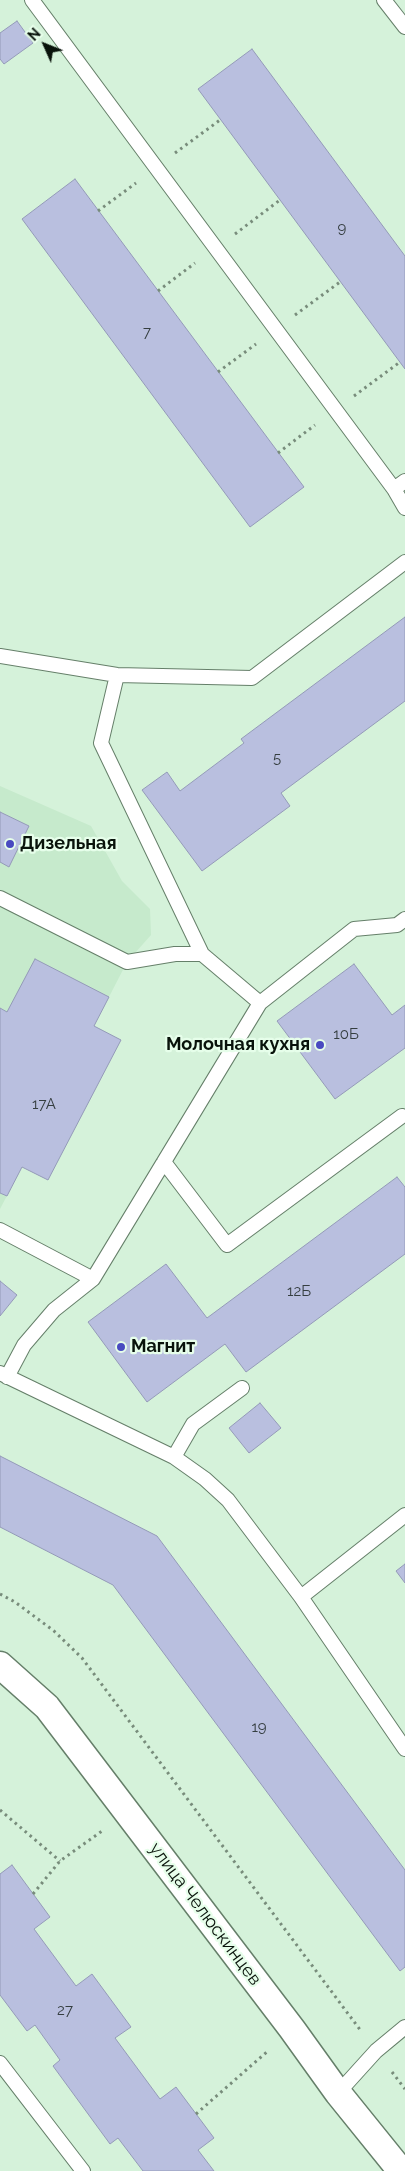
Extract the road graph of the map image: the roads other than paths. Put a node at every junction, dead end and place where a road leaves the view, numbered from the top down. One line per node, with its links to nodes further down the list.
1 (32, 0): 4 (lane)
2 (384, 0): 3 (lane)
3 (405, 27)
4 (400, 485): 5 (lane)
5 (405, 508)
6 (405, 562): 8 (lane)
7 (0, 656): 8 (lane)
8 (117, 676): 11 (lane)
9 (0, 898): 11 (lane)
10 (405, 920): 12 (lane)
11 (202, 954): 12 (lane)
12 (260, 1003): 14 (lane)
13 (402, 1116): 14 (lane)
14 (164, 1162): 16 (lane)
15 (0, 1230): 16 (lane)
16 (93, 1279): 17 (lane)
17 (4, 1375): 19 (lane)
18 (242, 1388): 19 (lane)
19 (174, 1457): 21 (lane)
20 (405, 1515): 21 (lane)
21 (300, 1597): 23 (lane)
22 (0, 1665): 26 (street, улица Челюскинцев)
23 (405, 1749)
24 (405, 2027): 26 (lane)
25 (0, 2063): 27 (lane)
26 (338, 2093): 28 (street, улица Челюскинцев)
27 (83, 2171)
28 (400, 2171)

